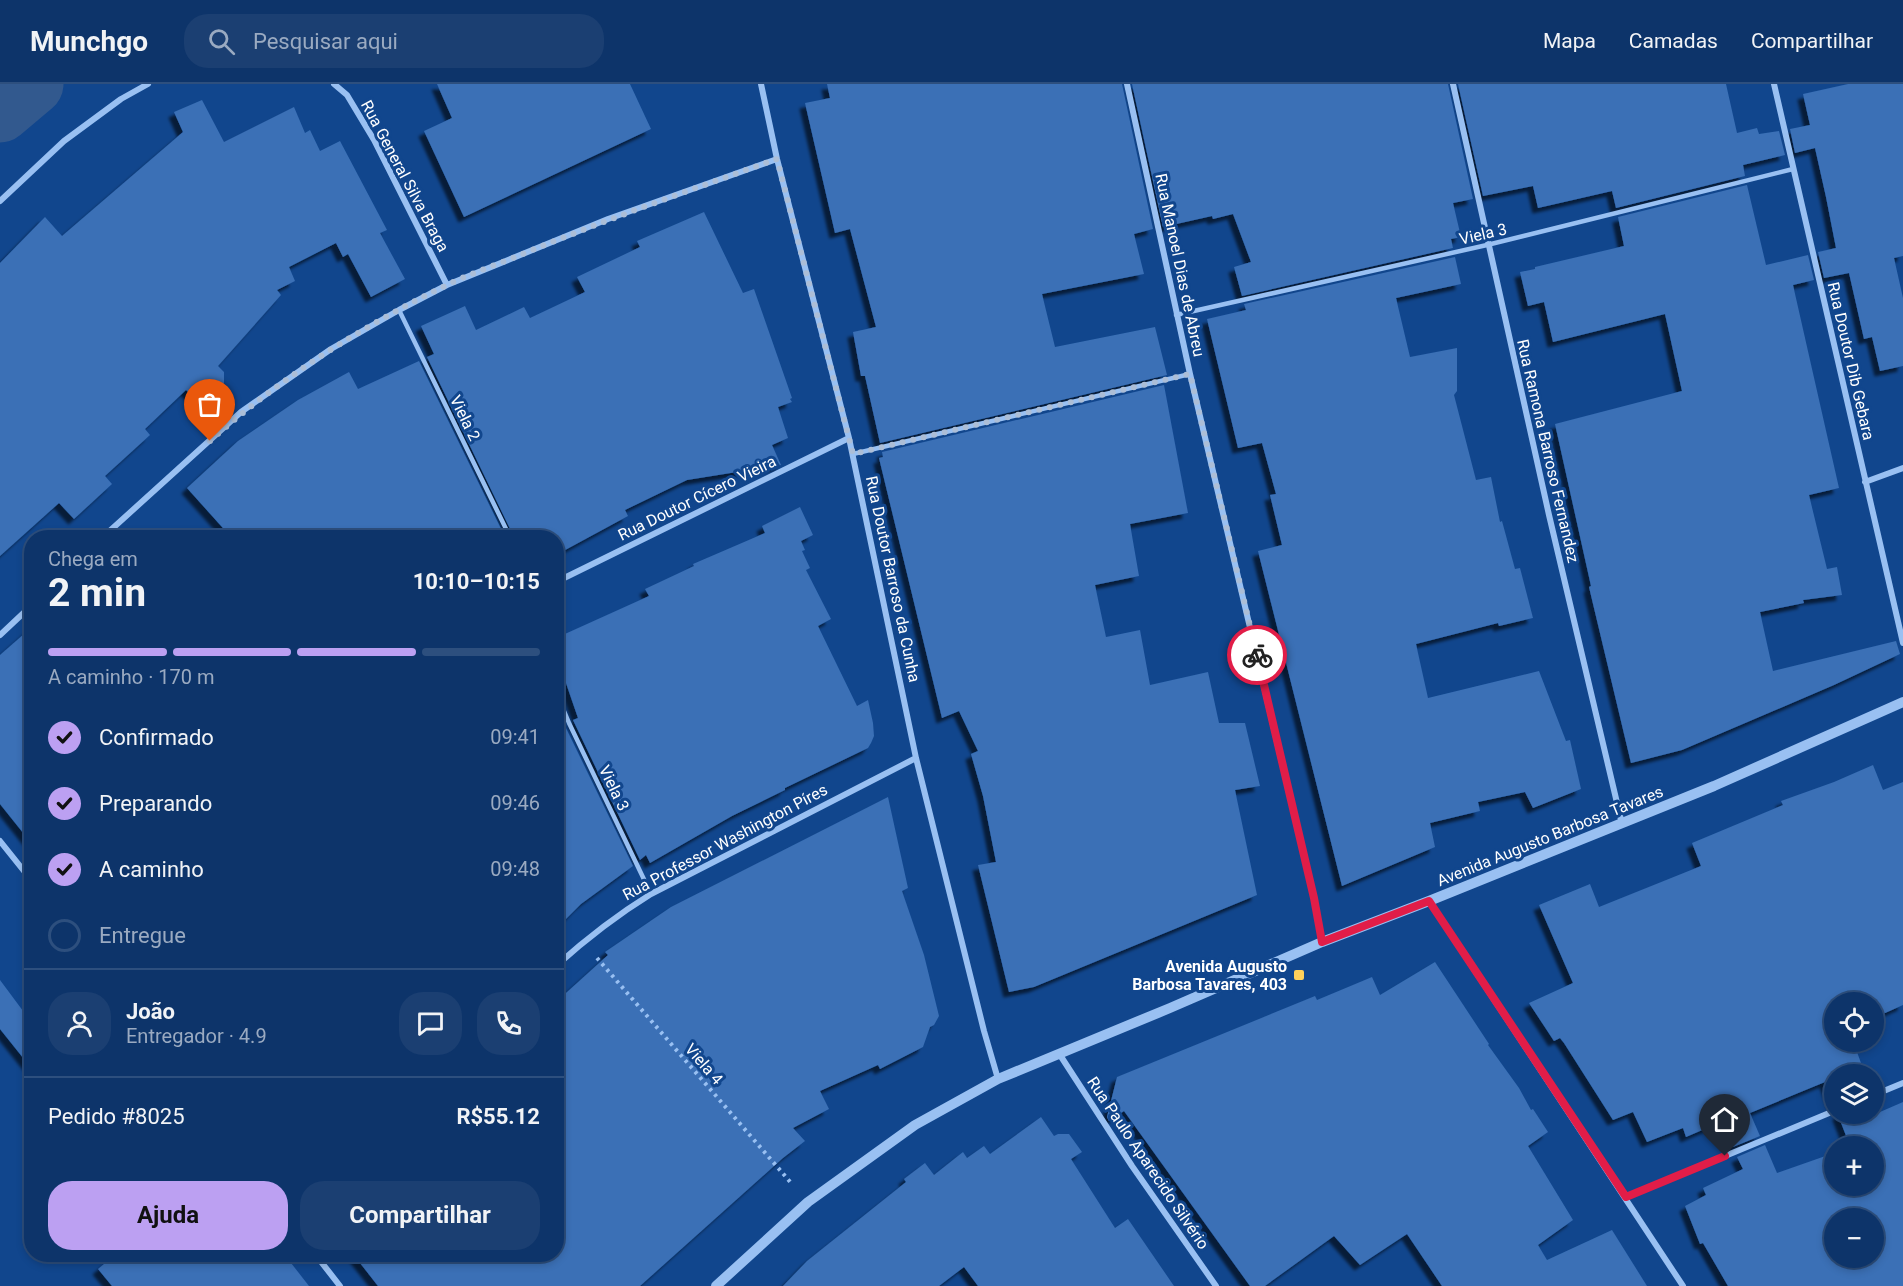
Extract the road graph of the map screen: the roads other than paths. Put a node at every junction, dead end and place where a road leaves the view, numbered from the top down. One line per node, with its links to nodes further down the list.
1 (148, 84): 9 (street)
2 (334, 84): 11 (street, Rua General Silva Braga)
3 (761, 84): 7 (street, Rua Doutor Barroso da Cunha)
4 (1127, 84): 13 (street, Rua Manoel Dias de Abreu)
5 (1453, 84): 10 (street, Rua Ramona Barroso Fernandez)
6 (1774, 84): 8 (street, Rua Doutor Dib Gebara)
7 (777, 159): 11 (street); 15 (street, Rua Doutor Barroso da Cunha)
8 (1793, 169): 10 (lane, Viela 3); 18 (street, Rua Doutor Dib Gebara)
9 (0, 201)
10 (1487, 245): 13 (lane, Viela 3); 28 (street, Rua Ramona Barroso Fernandez)
11 (447, 285): 12 (street)
12 (399, 310): 19 (street); 20 (lane, Viela 2)
13 (1176, 315): 14 (street, Rua Manoel Dias de Abreu)
14 (1190, 374): 16 (lane); 33 (street, Rua Manoel Dias de Abreu)
15 (849, 438): 16 (street, Rua Doutor Barroso da Cunha); 21 (street, Rua Doutor Cícero Vieira)
16 (853, 454): 27 (street, Rua Doutor Barroso da Cunha)
17 (1903, 468): 18 (street)
18 (1865, 482): 24 (street, Rua Doutor Dib Gebara)
19 (111, 530)
20 (507, 530)
21 (564, 578)
22 (24, 612): 23 (street)
23 (0, 635)
24 (1903, 643)
25 (1903, 702): 28 (street, Avenida Augusto Barbosa Tavares)
26 (564, 711): 31 (lane, Viela 3)
27 (916, 758): 31 (street, Rua Professor Washington Píres); 36 (street, Rua Doutor Barroso da Cunha)
28 (1622, 824): 32 (street, Avenida Augusto Barbosa Tavares)
29 (0, 841): 30 (street)
30 (24, 871)
31 (651, 894): 34 (street, Rua Professor Washington Píres)
32 (1429, 901): 33 (street, Avenida Augusto Barbosa Tavares); 40 (street)
33 (1322, 942): 35 (street, Avenida Augusto Barbosa Tavares)
34 (564, 959)
35 (1060, 1055): 36 (street, Avenida Augusto Barbosa Tavares); 44 (street, Rua Paulo Aparecido Silvério)
36 (998, 1079): 43 (street, Avenida Augusto Barbosa Tavares)
37 (1903, 1083): 38 (street)
38 (1884, 1091)
39 (1824, 1115): 40 (street)
40 (1626, 1197): 45 (street)
41 (321, 1262): 42 (street)
42 (340, 1286)
43 (716, 1286)
44 (1216, 1286)
45 (1683, 1286)

